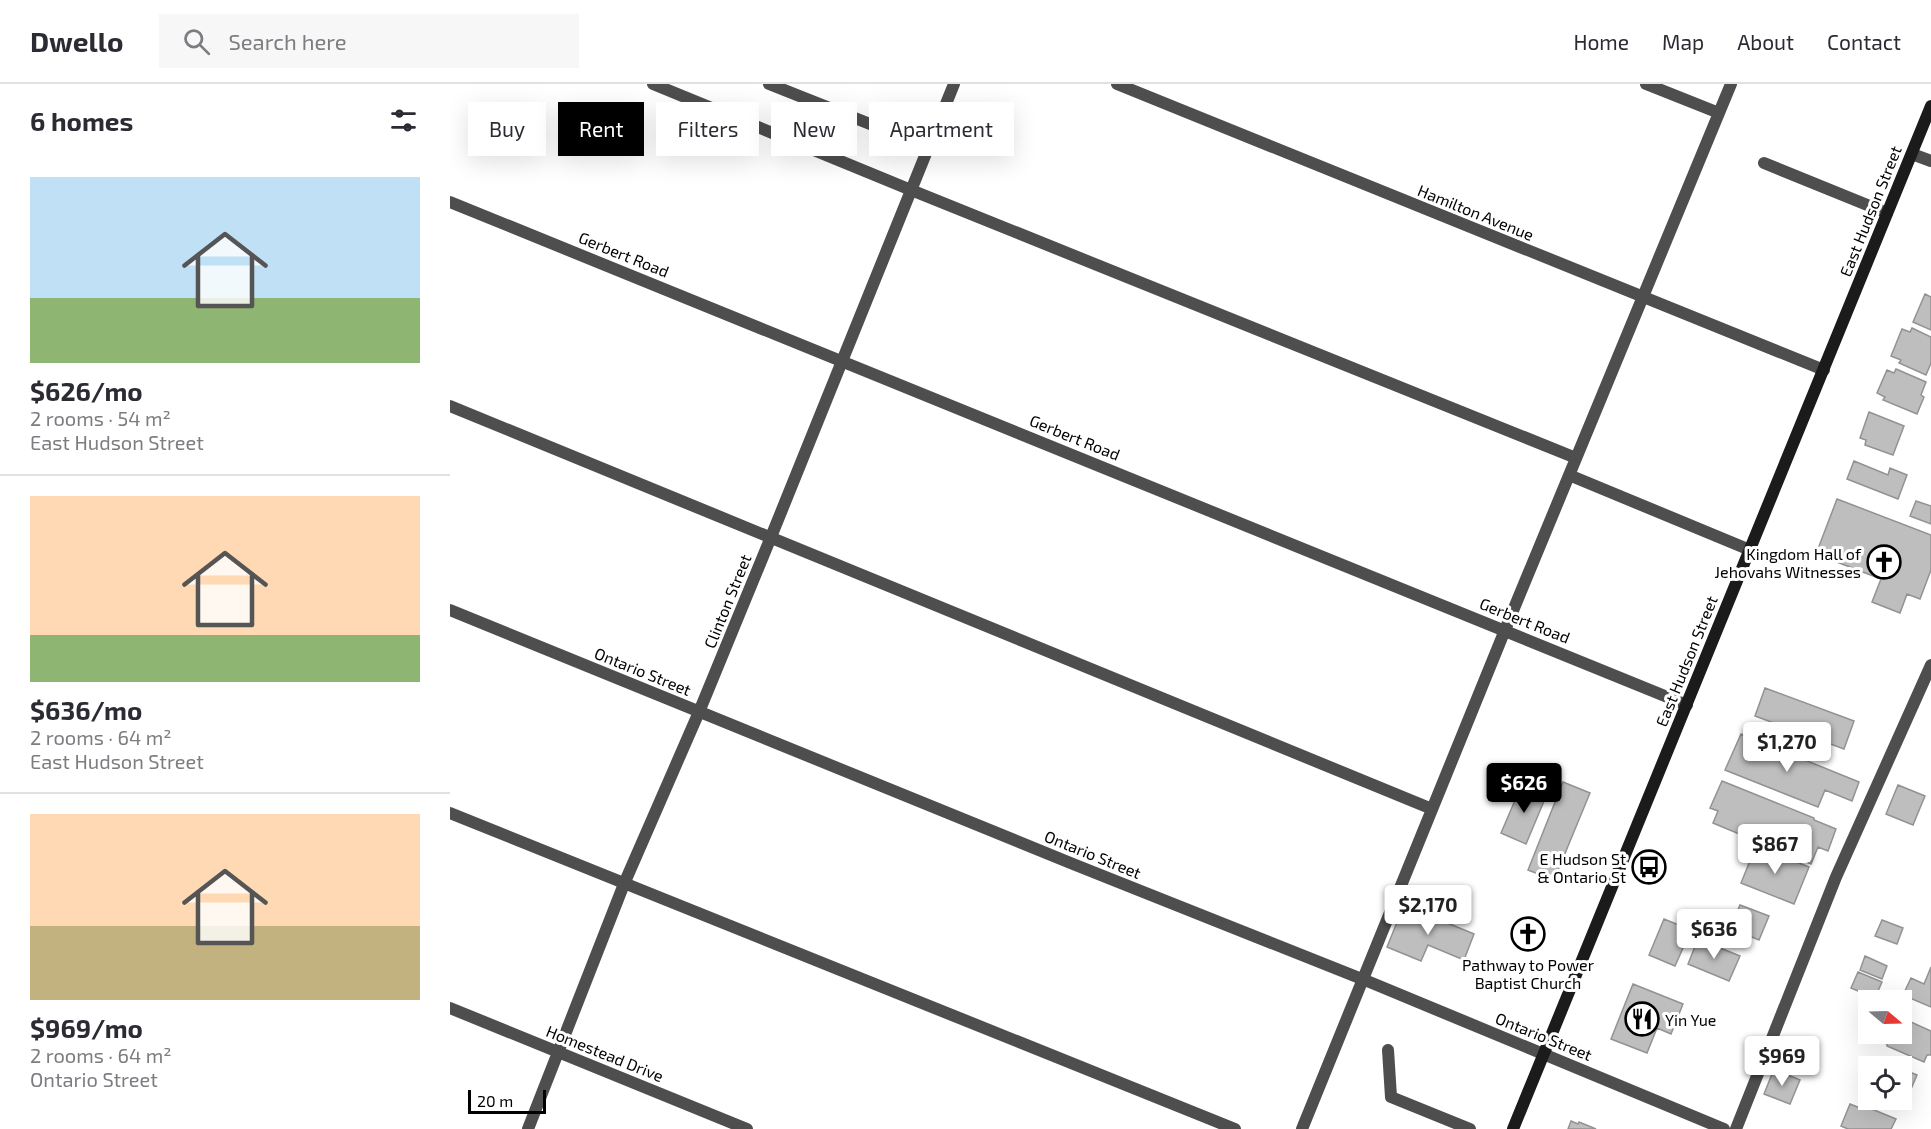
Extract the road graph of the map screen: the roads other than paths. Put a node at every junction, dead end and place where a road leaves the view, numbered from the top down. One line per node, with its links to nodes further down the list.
1 (653, 84): 15 (street)
2 (769, 84): 10 (street)
3 (954, 84): 7 (street, Clinton Street)
4 (1117, 84): 18 (street, Hamilton Avenue)
5 (1646, 84): 9 (street)
6 (1731, 84): 9 (street)
7 (947, 102)
8 (1931, 106): 11 (main road, East Hudson Street)
9 (1719, 113): 18 (street)
10 (869, 124)
11 (1912, 154): 13 (street); 17 (main road, East Hudson Street)
12 (924, 156): 15 (street, Clinton Street)
13 (1931, 161)
14 (1764, 163): 17 (street)
15 (911, 190): 19 (street, Clinton Street); 22 (street)
16 (450, 202): 19 (street, Gerbert Road)
17 (1887, 213): 20 (main road, East Hudson Street)
18 (1643, 297): 20 (street, Hamilton Avenue); 22 (street)
19 (842, 360): 24 (street, Clinton Street); 27 (street, Gerbert Road)
20 (1824, 369): 25 (main road, East Hudson Street)
21 (450, 406): 24 (street)
22 (1576, 458): 23 (street)
23 (1569, 475): 25 (street); 27 (street)
24 (771, 537): 30 (street, Clinton Street); 31 (street)
25 (1750, 550): 29 (main road, East Hudson Street)
26 (450, 610): 30 (street, Ontario Street)
27 (1505, 630): 29 (street, Gerbert Road); 31 (street)
28 (1931, 665): 46 (street)
29 (1687, 705): 38 (main road, East Hudson Street)
30 (699, 712): 33 (street, Clinton Street); 34 (street, Ontario Street)
31 (1432, 809): 34 (street)
32 (450, 813): 33 (street)
33 (624, 884): 37 (street, Clinton Street); 41 (street)
34 (1364, 980): 38 (street, Ontario Street); 42 (street)
35 (450, 1008): 37 (street, Homestead Drive)
36 (1388, 1050): 43 (street)
37 (559, 1052): 39 (street, Clinton Street); 40 (street, Homestead Drive)
38 (1544, 1054): 44 (main road, East Hudson Street); 45 (street, Ontario Street)
39 (528, 1129)
40 (747, 1129)
41 (1235, 1129)
42 (1302, 1129)
43 (1470, 1129)
44 (1513, 1129)
45 (1724, 1129)
46 (1736, 1129)

